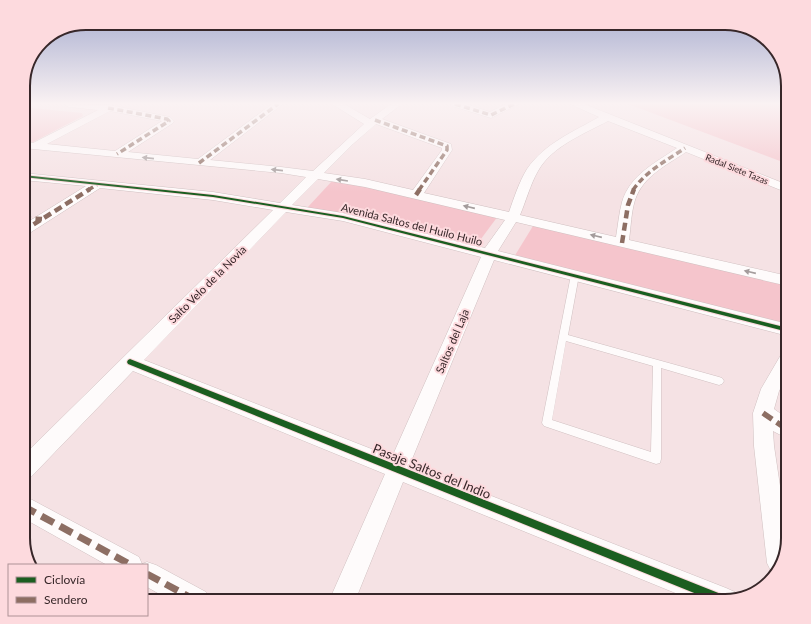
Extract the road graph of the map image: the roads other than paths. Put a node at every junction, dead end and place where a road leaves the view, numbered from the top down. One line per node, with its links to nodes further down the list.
1 (60, 133): 9 (street)
2 (149, 133): 12 (street)
3 (239, 133): 13 (street)
4 (360, 133): 14 (street, Salto Velo de la Novia)
5 (407, 133): 18 (street)
6 (578, 133): 20 (street, Saltos del Laja)
7 (648, 133): 10 (street, Radal Siete Tazas)
8 (30, 146): 9 (street)
9 (36, 146): 11 (street); 12 (street)
10 (685, 148): 17 (street, Radal Siete Tazas); 24 (street)
11 (30, 149)
12 (116, 154): 13 (street, one-way to 12)
13 (199, 163): 14 (street, one-way to 13)
14 (316, 176): 18 (street, one-way to 14); 19 (street, Salto Velo de la Novia)
15 (30, 177): 16 (street, Avenida Saltos del Huilo Huilo)
16 (98, 184): 19 (street, Avenida Saltos del Huilo Huilo); 22 (street)
17 (781, 186)
18 (416, 195): 20 (street, one-way to 18)
19 (284, 206): 25 (street, Avenida Saltos del Huilo Huilo); 30 (street, Salto Velo de la Novia)
20 (513, 217): 24 (street, one-way to 20); 25 (street, Saltos del Laja)
21 (30, 219): 22 (street)
22 (42, 220): 23 (street)
23 (30, 227)
24 (622, 242): 27 (street, one-way to 24)
25 (489, 254): 26 (street, Avenida Saltos del Huilo Huilo); 37 (street, Saltos del Laja)
26 (575, 276): 28 (street, Avenida Saltos del Huilo Huilo); 29 (lane)
27 (781, 279)
28 (781, 328)
29 (563, 337): 31 (lane); 31 (lane)
30 (130, 362): 36 (street, Salto Velo de la Novia); 37 (street, Pasaje Saltos del Indio)
31 (657, 364): 33 (lane)
32 (781, 370): 34 (street)
33 (719, 381)
34 (763, 413): 35 (street); 39 (street)
35 (781, 425)
36 (30, 464)
37 (397, 469): 43 (street, Saltos del Laja); 44 (street, Pasaje Saltos del Indio)
38 (30, 510): 40 (street)
39 (778, 556)
40 (129, 564)
41 (148, 575): 42 (street)
42 (184, 594)
43 (345, 594)
44 (709, 594)

